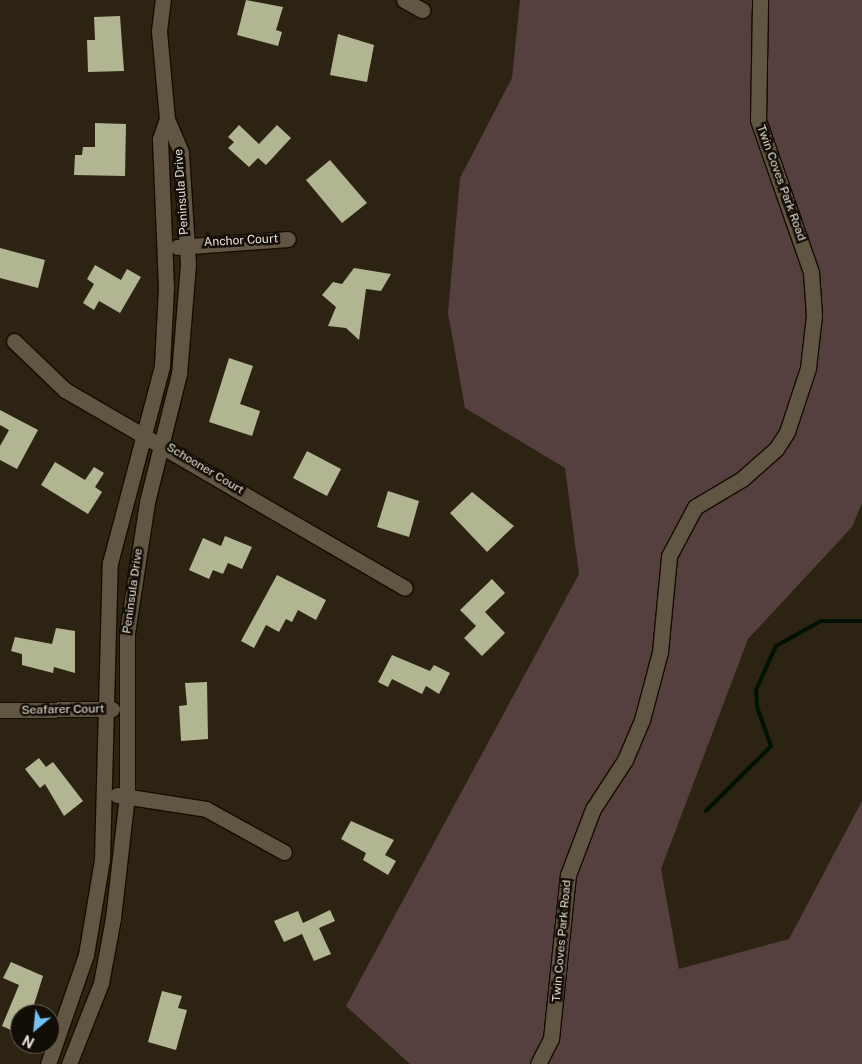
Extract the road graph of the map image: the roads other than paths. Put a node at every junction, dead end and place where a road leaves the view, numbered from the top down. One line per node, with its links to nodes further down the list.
1 (162, 0): 5 (street, Peninsula Drive)
2 (404, 0): 4 (street)
3 (760, 0): 21 (street, Twin Coves Park Road)
4 (422, 10)
5 (166, 119): 7 (street, Peninsula Drive); 8 (street, Peninsula Drive)
6 (288, 239): 7 (street, Anchor Court)
7 (186, 244): 8 (street, Anchor Court); 11 (street, Peninsula Drive)
8 (166, 250): 10 (street, Peninsula Drive)
9 (14, 341): 10 (street, Schooner Court)
10 (145, 435): 11 (street, Schooner Court); 13 (street, Peninsula Drive)
11 (164, 445): 12 (street, Schooner Court); 14 (street, Peninsula Drive)
12 (405, 588)
13 (104, 709): 14 (street, Seafarer Court); 15 (street, Seafarer Court); 16 (street, Peninsula Drive)
14 (126, 709): 17 (street, Peninsula Drive)
15 (0, 710)
16 (106, 794): 17 (street); 19 (street, Peninsula Drive)
17 (127, 796): 18 (street); 20 (street, Peninsula Drive)
18 (284, 852)
19 (48, 1064)
20 (69, 1064)
21 (538, 1064)

